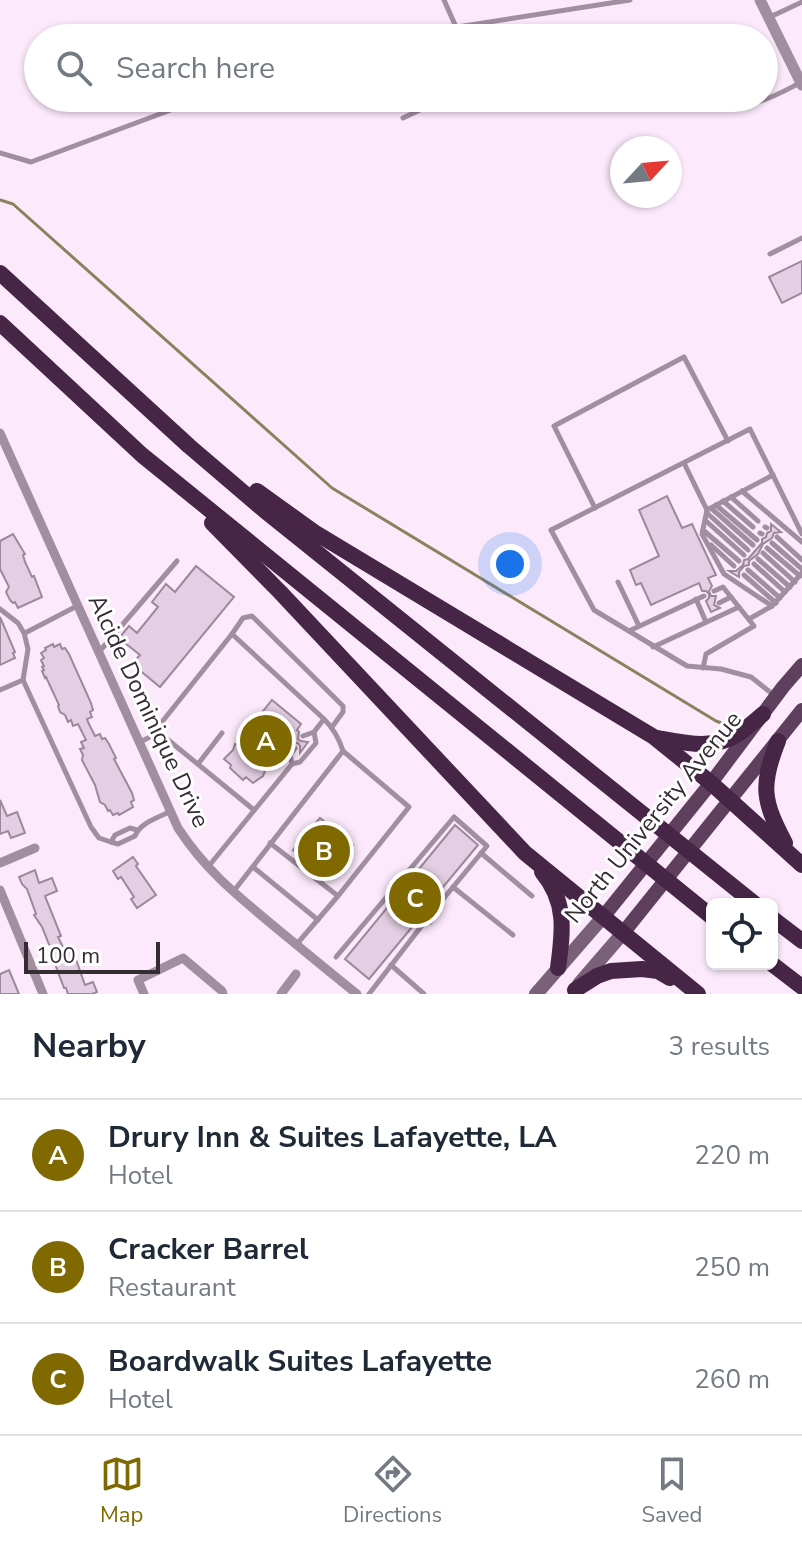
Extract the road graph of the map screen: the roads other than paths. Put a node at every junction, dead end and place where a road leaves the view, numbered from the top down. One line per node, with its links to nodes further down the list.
1 (444, 0): 6 (lane)
2 (630, 0): 7 (lane)
3 (760, 0): 5 (street)
4 (802, 2): 5 (lane)
5 (769, 18): 8 (street)
6 (455, 24)
7 (475, 24)
8 (772, 24)
9 (778, 37): 10 (street)
10 (801, 84): 11 (lane)
11 (778, 95)
12 (165, 112): 15 (lane)
13 (416, 112): 14 (lane)
14 (403, 118)
15 (0, 153)
16 (802, 238): 17 (lane)
17 (770, 254)
18 (0, 273): 20 (highway)
19 (0, 323): 23 (highway)
20 (153, 413): 78 (highway); 102 (highway)
21 (0, 433): 52 (street, Alcide Dominique Drive)
22 (728, 441): 24 (lane); 25 (lane); 29 (lane)
23 (142, 455): 92 (highway); 104 (highway)
24 (684, 463): 29 (lane); 30 (lane)
25 (773, 475): 26 (lane); 35 (lane)
26 (742, 491): 27 (lane); 37 (lane)
27 (731, 497): 28 (lane); 32 (lane)
28 (723, 501): 30 (lane); 33 (lane)
29 (595, 508): 60 (lane)
30 (710, 509): 31 (lane); 38 (lane); 38 (lane)
31 (705, 520): 34 (lane); 38 (lane)
32 (758, 521)
33 (753, 527)
34 (703, 529): 36 (lane); 36 (lane)
35 (802, 534)
36 (707, 542): 51 (lane)
37 (802, 542)
38 (754, 543)
39 (765, 551): 40 (lane); 43 (lane); 45 (lane); 45 (lane)
40 (802, 560)
41 (177, 561): 64 (lane)
42 (746, 572): 51 (lane)
43 (801, 573): 45 (lane)
44 (618, 582): 59 (lane)
45 (790, 587): 51 (lane)
46 (714, 591): 48 (lane)
47 (704, 596): 49 (lane)
48 (731, 597): 50 (lane); 53 (lane)
49 (696, 599): 56 (lane); 59 (lane)
50 (719, 603)
51 (776, 603): 57 (lane)
52 (77, 606): 61 (lane); 64 (street, Alcide Dominique Drive)
53 (739, 607): 57 (lane); 58 (lane)
54 (709, 608): 56 (lane)
55 (0, 609): 61 (lane)
56 (702, 612): 58 (lane)
57 (749, 619): 66 (lane)
58 (706, 622): 63 (lane)
59 (639, 626): 60 (lane)
60 (628, 631): 63 (lane)
61 (24, 633): 67 (lane)
62 (232, 634): 71 (lane); 73 (lane); 74 (lane)
63 (653, 647): 66 (lane)
64 (98, 653): 80 (street, Alcide Dominique Drive)
65 (802, 665): 69 (main road, North University Avenue)
66 (703, 668): 69 (lane)
67 (23, 680): 68 (lane); 88 (lane)
68 (0, 690)
69 (776, 697): 70 (main road, North University Avenue)
70 (763, 714): 78 (highway); 85 (main road, North University Avenue)
71 (324, 719): 73 (lane); 75 (lane)
72 (800, 719): 79 (main road, North University Avenue)
73 (332, 727): 82 (lane)
74 (156, 730): 80 (lane); 83 (lane)
75 (314, 732): 77 (lane); 84 (lane)
76 (222, 733): 83 (lane)
77 (303, 736)
78 (654, 737): 85 (highway)
79 (778, 741): 86 (main road, North University Avenue); 93 (highway)
80 (138, 743): 88 (street, Alcide Dominique Drive)
81 (295, 748): 84 (lane)
82 (343, 751): 89 (lane); 100 (lane)
83 (198, 764): 87 (lane)
84 (292, 764): 87 (lane)
85 (711, 783): 86 (highway); 105 (main road, North University Avenue)
86 (730, 800): 93 (highway); 109 (main road, North University Avenue)
87 (254, 810): 96 (lane)
88 (169, 812): 96 (street, Alcide Dominique Drive)
89 (270, 843): 95 (lane); 100 (lane)
90 (35, 848): 94 (street)
91 (481, 853): 97 (lane); 101 (lane); 114 (lane)
92 (525, 853): 105 (highway); 117 (highway)
93 (797, 860)
94 (0, 863)
95 (253, 867): 99 (lane); 107 (lane)
96 (207, 868): 99 (street, Alcide Dominique Drive)
97 (453, 887): 103 (lane); 110 (lane)
98 (0, 890): 121 (street)
99 (233, 892): 112 (street, Alcide Dominique Drive)
100 (338, 896): 107 (lane)
101 (532, 896)
102 (747, 898)
103 (434, 910)
104 (706, 912)
105 (603, 917): 109 (highway); 113 (main road, North University Avenue)
106 (427, 919): 115 (lane)
107 (318, 920): 112 (lane)
108 (778, 923): 111 (highway)
109 (623, 933): 119 (main road, North University Avenue); 130 (highway)
110 (513, 935)
111 (802, 941)
112 (296, 945): 125 (street, Alcide Dominique Drive)
113 (576, 947): 117 (main road, North University Avenue); 119 (main road)
114 (336, 957)
115 (391, 965): 126 (lane); 127 (lane)
116 (778, 969): 120 (highway)
117 (553, 973): 128 (main road, North University Avenue); 129 (main road)
118 (296, 974): 124 (street)
119 (577, 987): 130 (highway)
120 (802, 987)
121 (43, 994)
122 (144, 994): 123 (street)
123 (223, 994)
124 (281, 994)
125 (357, 994)
126 (369, 994)
127 (424, 994)
128 (536, 994)
129 (546, 994)
130 (697, 994)

